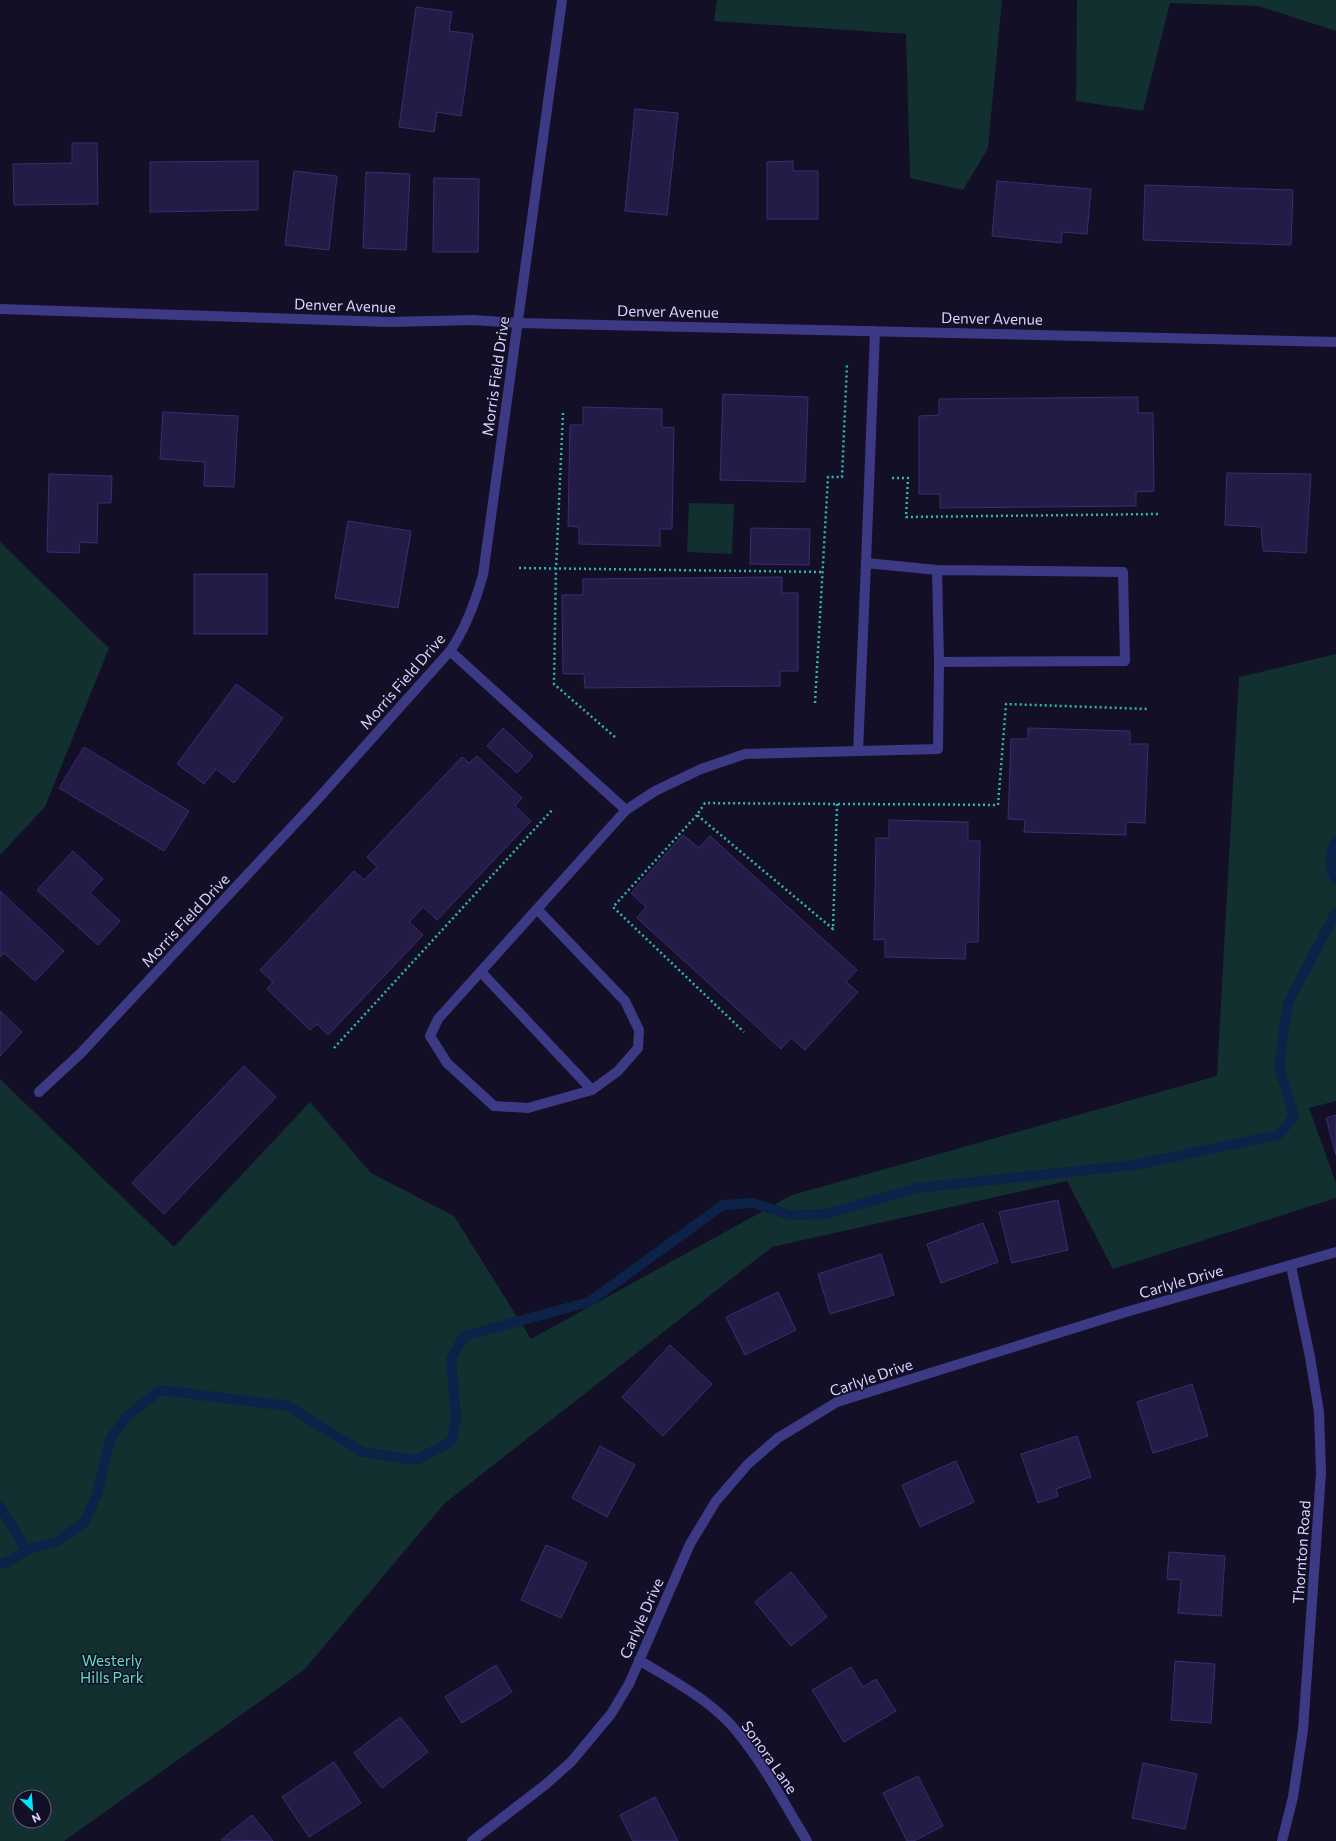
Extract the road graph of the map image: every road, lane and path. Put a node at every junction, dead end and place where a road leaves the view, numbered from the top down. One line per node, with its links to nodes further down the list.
1 (562, 0): 3 (street, Morris Field Drive)
2 (0, 308): 3 (street, Denver Avenue)
3 (518, 323): 4 (street, Denver Avenue); 15 (street, Morris Field Drive)
4 (875, 331): 5 (street, Denver Avenue); 10 (street)
5 (1336, 342)
6 (847, 364): 14 (path)
7 (564, 413): 12 (path)
8 (891, 470): 9 (path)
9 (1159, 514)
10 (866, 563): 13 (street); 20 (street)
11 (519, 568): 12 (path)
12 (556, 569): 14 (path); 19 (path)
13 (937, 570): 16 (street); 16 (street)
14 (823, 572): 17 (path)
15 (450, 651): 23 (street); 30 (street, Morris Field Drive)
16 (939, 662): 20 (street)
17 (815, 703)
18 (1149, 709): 21 (path)
19 (616, 738)
20 (858, 751): 23 (street)
21 (837, 804): 24 (path); 24 (path)
22 (553, 809): 28 (path)
23 (626, 810): 25 (street)
24 (697, 815): 27 (path)
25 (537, 909): 26 (street); 29 (street)
26 (481, 972): 29 (street); 29 (street)
27 (744, 1032)
28 (334, 1048)
29 (592, 1090)
30 (39, 1092)
31 (1336, 1252): 32 (street, Carlyle Drive)
32 (1291, 1266): 33 (street, Carlyle Drive); 36 (street, Thornton Road)
33 (639, 1660): 34 (street, Carlyle Drive); 35 (street, Sonora Lane)
34 (472, 1841)
35 (807, 1841)
36 (1282, 1841)

